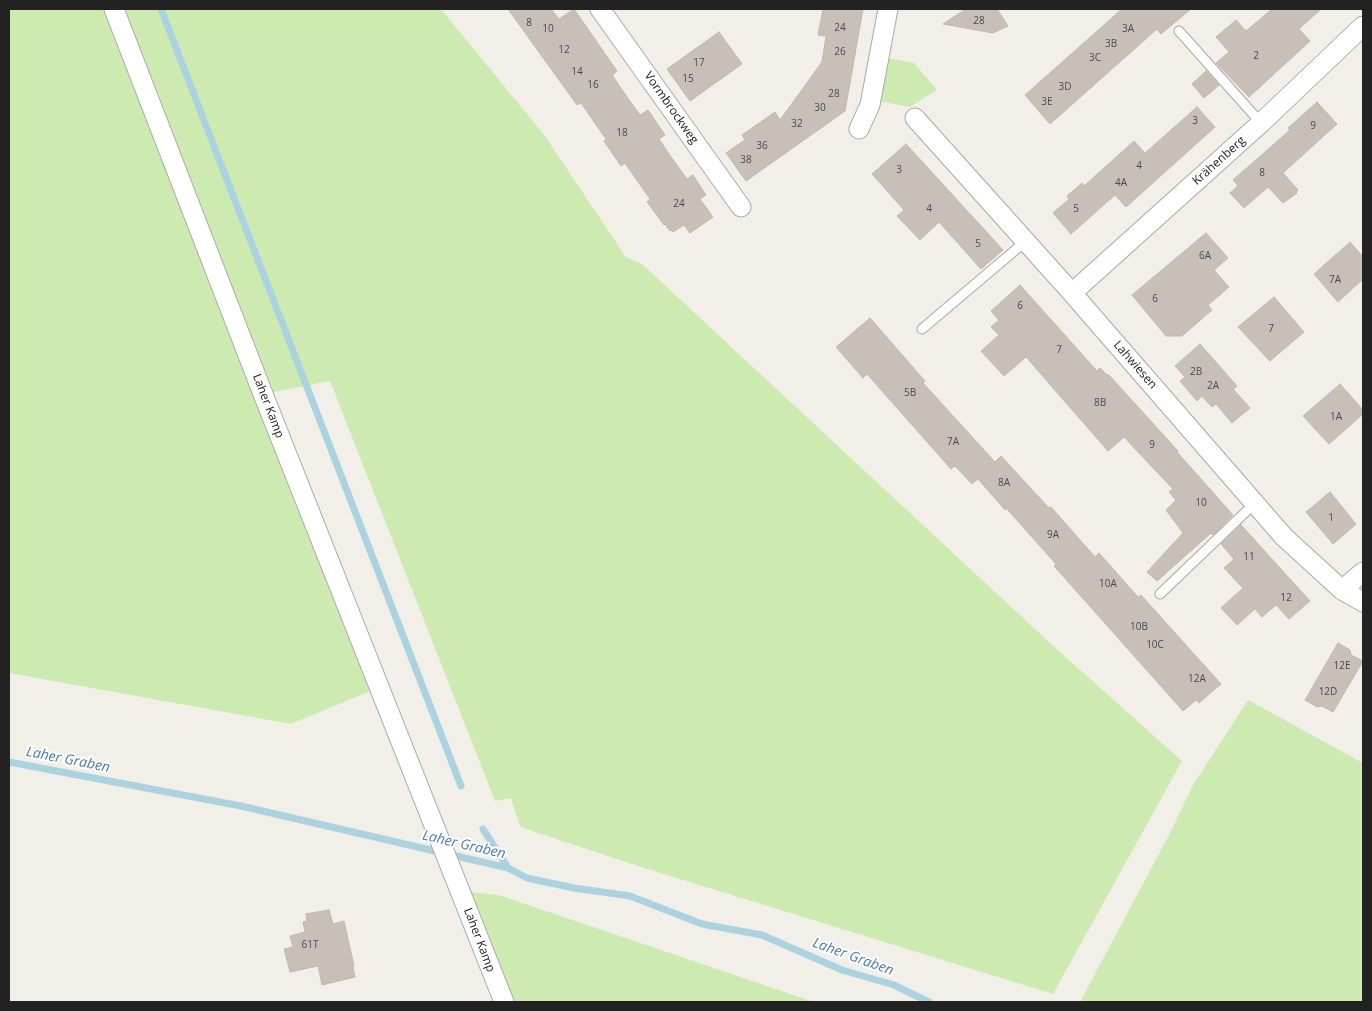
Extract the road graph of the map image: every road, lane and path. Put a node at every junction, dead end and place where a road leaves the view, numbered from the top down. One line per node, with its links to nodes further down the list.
1 (114, 9): 18 (street, Laher Kamp)
2 (600, 9): 9 (street, Vormbrockweg)
3 (888, 9): 8 (street)
4 (1363, 26): 7 (street, Krähenberg)
5 (1179, 30): 7 (lane)
6 (915, 118): 10 (street, Lahwiesen)
7 (1261, 123): 11 (street, Krähenberg)
8 (860, 129)
9 (741, 207)
10 (1026, 241): 11 (street, Lahwiesen); 12 (lane)
11 (1072, 293): 13 (street, Lahwiesen)
12 (922, 329)
13 (1255, 503): 15 (street, Lahwiesen); 16 (lane)
14 (1363, 572): 15 (street)
15 (1342, 590): 17 (street, Lahwiesen)
16 (1160, 594)
17 (1363, 602)
18 (504, 1002)

